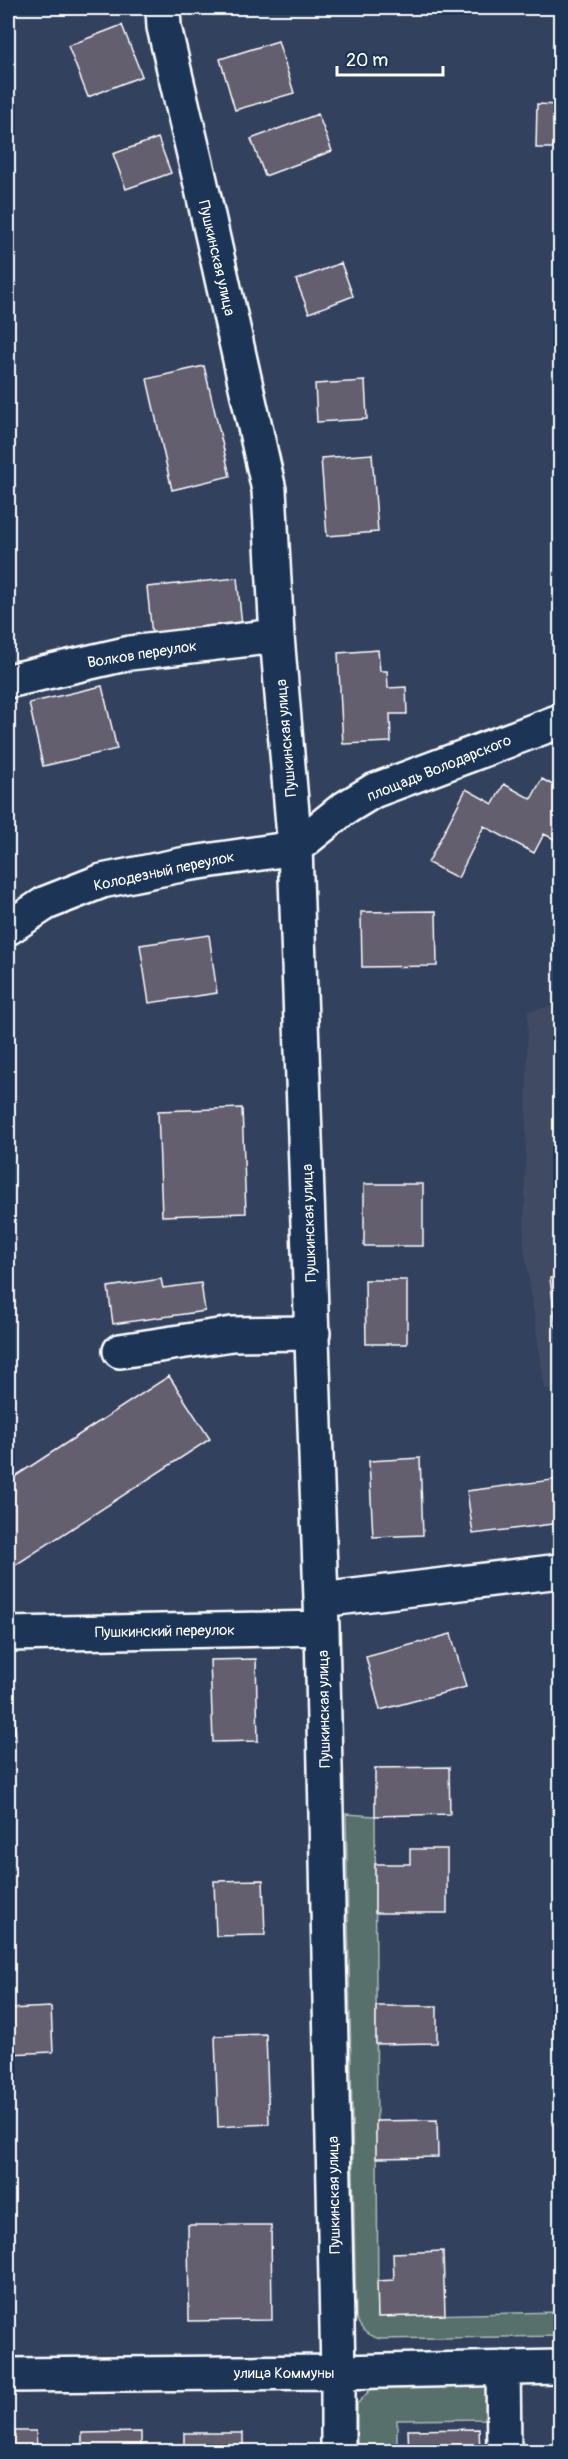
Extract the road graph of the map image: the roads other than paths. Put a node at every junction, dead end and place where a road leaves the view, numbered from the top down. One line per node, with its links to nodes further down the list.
1 (163, 8): 2 (street, Пушкинская улица)
2 (277, 636): 3 (street, Волков переулок); 5 (street, Пушкинская улица)
3 (8, 681)
4 (561, 721): 5 (street, площадь Володарского)
5 (295, 848): 6 (street, Колодезный переулок); 7 (street, Пушкинская улица)
6 (8, 928)
7 (313, 1333): 8 (street); 10 (street, Пушкинская улица)
8 (120, 1351)
9 (561, 1571): 10 (street, Пушкинский переулок)
10 (321, 1614): 11 (street, Пушкинский переулок); 14 (street, Пушкинская улица)
11 (8, 1634)
12 (561, 2367): 13 (street, улица Коммуны)
13 (503, 2368): 14 (street, улица Коммуны); 17 (street)
14 (338, 2372): 15 (street, улица Коммуны); 16 (street, Пушкинская улица)
15 (8, 2375)
16 (338, 2451)
17 (504, 2451)

